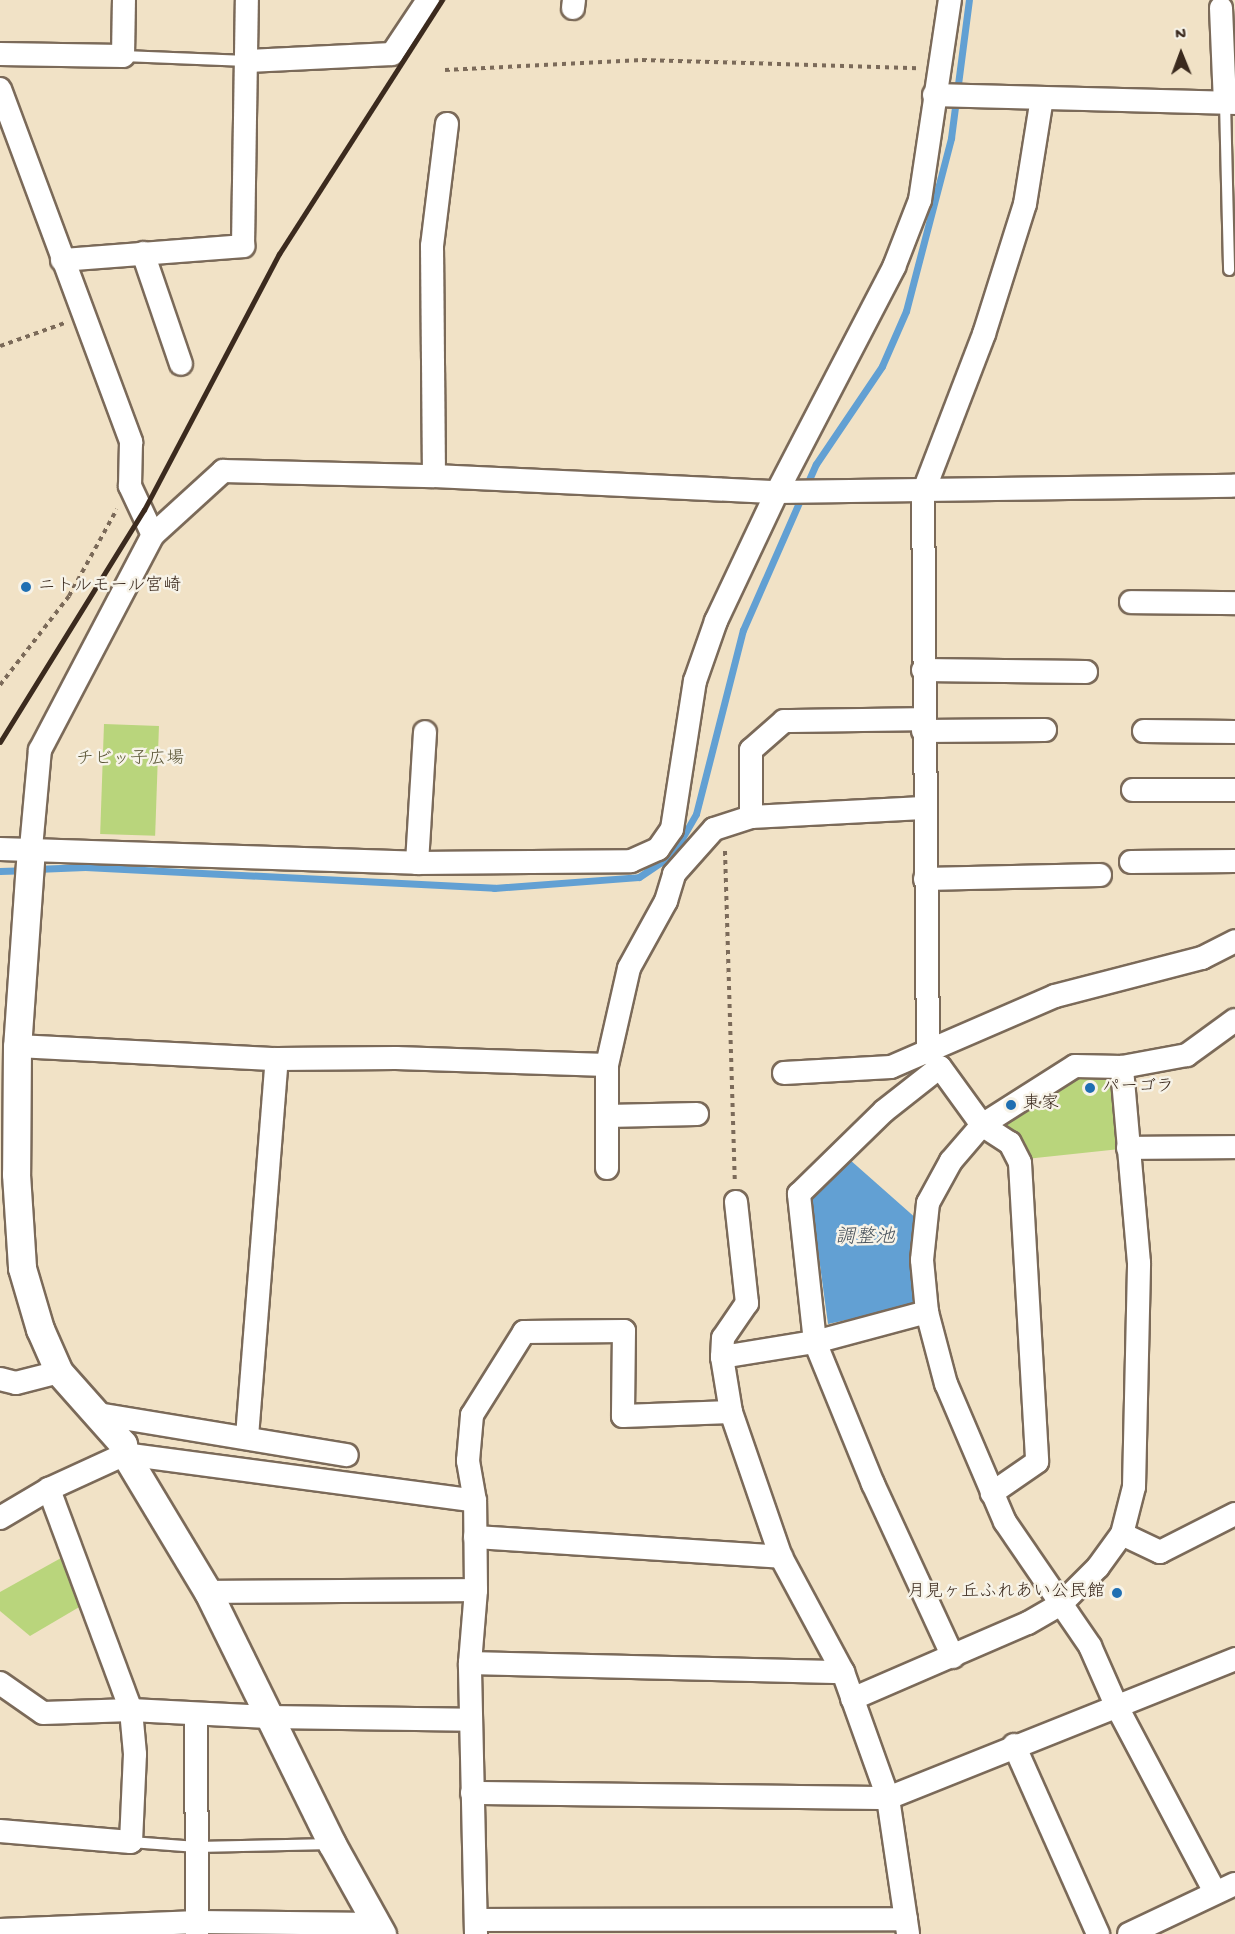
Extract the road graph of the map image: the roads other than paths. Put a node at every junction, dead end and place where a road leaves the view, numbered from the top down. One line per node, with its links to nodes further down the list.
1 (124, 0): 7 (street)
2 (247, 0): 8 (street)
3 (428, 0): 8 (street)
4 (950, 0): 10 (street)
5 (1221, 8): 12 (street)
6 (0, 54): 7 (street)
7 (123, 56): 8 (lane)
8 (248, 61): 14 (street)
9 (0, 89): 15 (street)
10 (934, 95): 11 (street); 20 (street)
11 (1042, 98): 12 (street); 21 (street)
12 (1230, 102): 16 (lane)
13 (447, 124): 18 (street)
14 (142, 253): 15 (street); 17 (street)
15 (62, 260): 22 (street)
16 (1229, 270)
17 (181, 364)
18 (434, 476): 20 (street); 22 (street)
19 (1235, 486): 21 (street)
20 (777, 492): 21 (street); 38 (street)
21 (923, 493): 25 (street)
22 (153, 535): 36 (street)
23 (1131, 602): 24 (street)
24 (1235, 603)
25 (923, 670): 26 (street); 27 (street)
26 (1086, 672)
27 (923, 725): 28 (street); 34 (street); 35 (street)
28 (1045, 730)
29 (1144, 731): 31 (street)
30 (425, 732): 41 (street)
31 (1235, 732)
32 (1133, 790): 33 (street)
33 (1235, 790)
34 (923, 808): 35 (street); 43 (street)
35 (751, 817): 38 (street)
36 (31, 848): 37 (street); 41 (street); 46 (street)
37 (0, 849)
38 (666, 861): 41 (street); 49 (street)
39 (1235, 861): 40 (street)
40 (1131, 862)
41 (417, 863)
42 (1100, 875): 43 (street)
43 (925, 879): 47 (street)
44 (1235, 941): 47 (street)
45 (1235, 1020): 50 (street)
46 (17, 1046): 48 (street); 62 (street)
47 (928, 1053): 51 (street)
48 (277, 1059): 49 (street); 66 (street)
49 (607, 1065): 53 (street)
50 (1122, 1067): 54 (street); 56 (street)
51 (784, 1074)
52 (697, 1114): 53 (street)
53 (607, 1116): 57 (street)
54 (982, 1125): 59 (street); 60 (street); 70 (street)
55 (1235, 1147): 56 (street)
56 (1128, 1148): 74 (street)
57 (607, 1168)
58 (736, 1202): 61 (street)
59 (927, 1312): 60 (street); 70 (street)
60 (814, 1342): 61 (street); 80 (street)
61 (722, 1357): 64 (street)
62 (59, 1372): 63 (street); 65 (street)
63 (0, 1379)
64 (731, 1412): 71 (street); 76 (street)
65 (98, 1414): 66 (street); 67 (street)
66 (247, 1437): 68 (street)
67 (125, 1454): 69 (street); 71 (street); 78 (street)
68 (347, 1455)
69 (49, 1489): 73 (street); 87 (street)
70 (992, 1493): 79 (street)
71 (475, 1501): 75 (street)
72 (1235, 1514): 74 (street)
73 (0, 1518)
74 (1122, 1534): 79 (street)
75 (475, 1537): 76 (street); 77 (street)
76 (781, 1557): 83 (street)
77 (476, 1590): 78 (street); 82 (street)
78 (208, 1592): 89 (street)
79 (1062, 1603): 80 (street); 86 (street)
80 (953, 1657): 85 (street)
81 (1234, 1662): 86 (street)
82 (470, 1663): 83 (street); 90 (street)
83 (843, 1672): 85 (street)
84 (0, 1683): 87 (street)
85 (852, 1699): 93 (street)
86 (1116, 1705): 91 (street); 98 (street)
87 (130, 1710): 88 (street); 95 (street)
88 (196, 1715): 89 (street); 97 (street)
89 (268, 1717): 90 (street); 96 (street)
90 (471, 1719): 92 (street)
91 (1014, 1745): 93 (street); 105 (street)
92 (472, 1792): 93 (street); 99 (street)
93 (888, 1798): 100 (street)
94 (0, 1832): 95 (street)
95 (131, 1842): 97 (lane)
96 (332, 1844): 97 (lane); 102 (street)
97 (197, 1847): 101 (street)
98 (1225, 1888): 104 (street)
99 (476, 1927): 100 (street)
100 (907, 1927)
101 (197, 1928): 102 (street); 103 (street)
102 (380, 1929)
103 (0, 1930)
104 (1135, 1933)
105 (1098, 1934)

